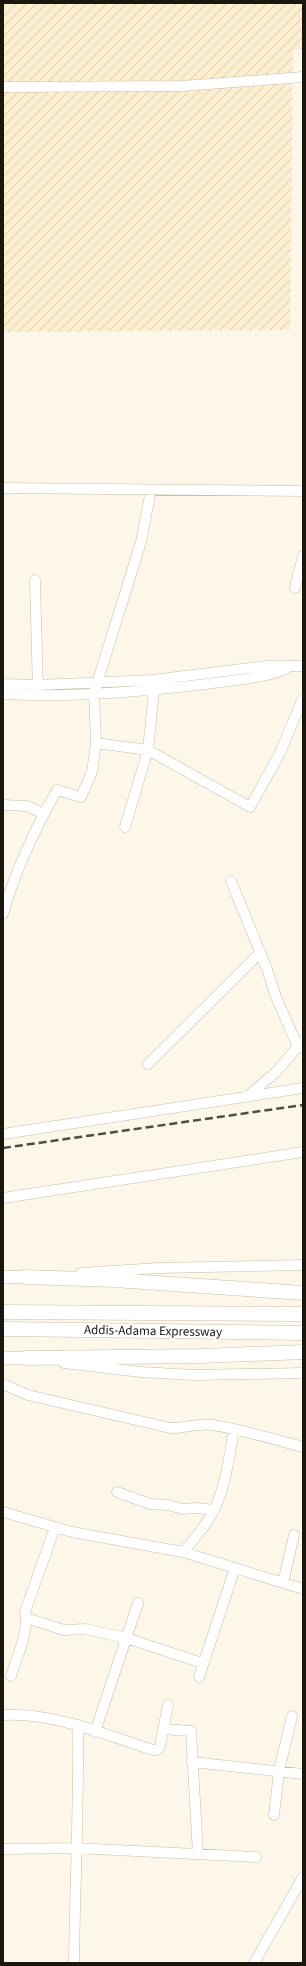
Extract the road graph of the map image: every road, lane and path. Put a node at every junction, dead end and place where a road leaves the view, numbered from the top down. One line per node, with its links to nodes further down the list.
1 (303, 77): 2 (street)
2 (3, 87)
3 (3, 488): 4 (street)
4 (151, 490): 5 (street); 11 (street)
5 (303, 491)
6 (303, 556): 8 (street)
7 (35, 580): 13 (street)
8 (294, 588)
9 (303, 666): 10 (street)
10 (292, 667): 11 (street); 14 (street)
11 (96, 682): 13 (street); 15 (street)
12 (3, 684): 13 (street)
13 (38, 685): 17 (street)
14 (154, 690): 15 (street); 20 (street)
15 (94, 693): 17 (street); 19 (street)
16 (3, 694): 17 (street)
17 (38, 696)
18 (303, 698): 20 (street)
19 (96, 743): 20 (street); 22 (street)
20 (148, 750): 23 (street)
21 (3, 806): 22 (street)
22 (44, 814): 25 (street)
23 (125, 827)
24 (231, 881): 26 (street)
25 (3, 914)
26 (260, 953): 27 (street); 28 (street)
27 (301, 1044): 30 (street)
28 (148, 1064)
29 (303, 1088): 30 (street)
30 (248, 1095): 31 (street)
31 (3, 1134)
32 (303, 1152): 33 (street)
33 (3, 1198)
34 (303, 1266): 36 (street)
35 (3, 1277): 36 (main road)
36 (24, 1277): 37 (highway)
37 (303, 1293)
38 (3, 1312): 39 (highway, Addis-Adama Expressway)
39 (303, 1314)
40 (3, 1329): 41 (highway, Addis-Adama Expressway)
41 (303, 1333)
42 (303, 1352): 44 (highway)
43 (3, 1358): 44 (main road)
44 (25, 1358): 45 (street)
45 (303, 1373)
46 (3, 1384): 47 (street)
47 (234, 1430): 48 (street); 50 (street)
48 (302, 1445)
49 (117, 1492): 50 (street)
50 (214, 1510): 54 (street)
51 (3, 1512): 52 (street)
52 (55, 1527): 54 (street); 59 (street)
53 (294, 1535): 56 (street)
54 (183, 1552): 55 (street)
55 (236, 1568): 56 (street); 61 (street)
56 (284, 1583): 57 (street)
57 (303, 1589)
58 (138, 1603): 60 (street)
59 (26, 1618): 60 (street); 62 (street)
60 (126, 1638): 61 (street); 69 (street)
61 (202, 1663): 63 (street)
62 (12, 1676)
63 (199, 1677)
64 (168, 1705): 68 (street)
65 (3, 1715): 67 (street)
66 (292, 1716): 71 (street)
67 (78, 1725): 69 (street); 74 (street)
68 (164, 1730): 69 (street); 70 (street)
69 (95, 1732)
70 (192, 1762): 71 (street); 76 (street)
71 (279, 1771): 72 (street); 73 (street)
72 (303, 1774)
73 (274, 1815)
74 (75, 1848): 75 (street); 76 (street); 79 (street)
75 (3, 1849)
76 (198, 1854): 77 (street)
77 (256, 1857)
78 (303, 1877): 80 (street)
79 (74, 1963)
80 (254, 1963)

